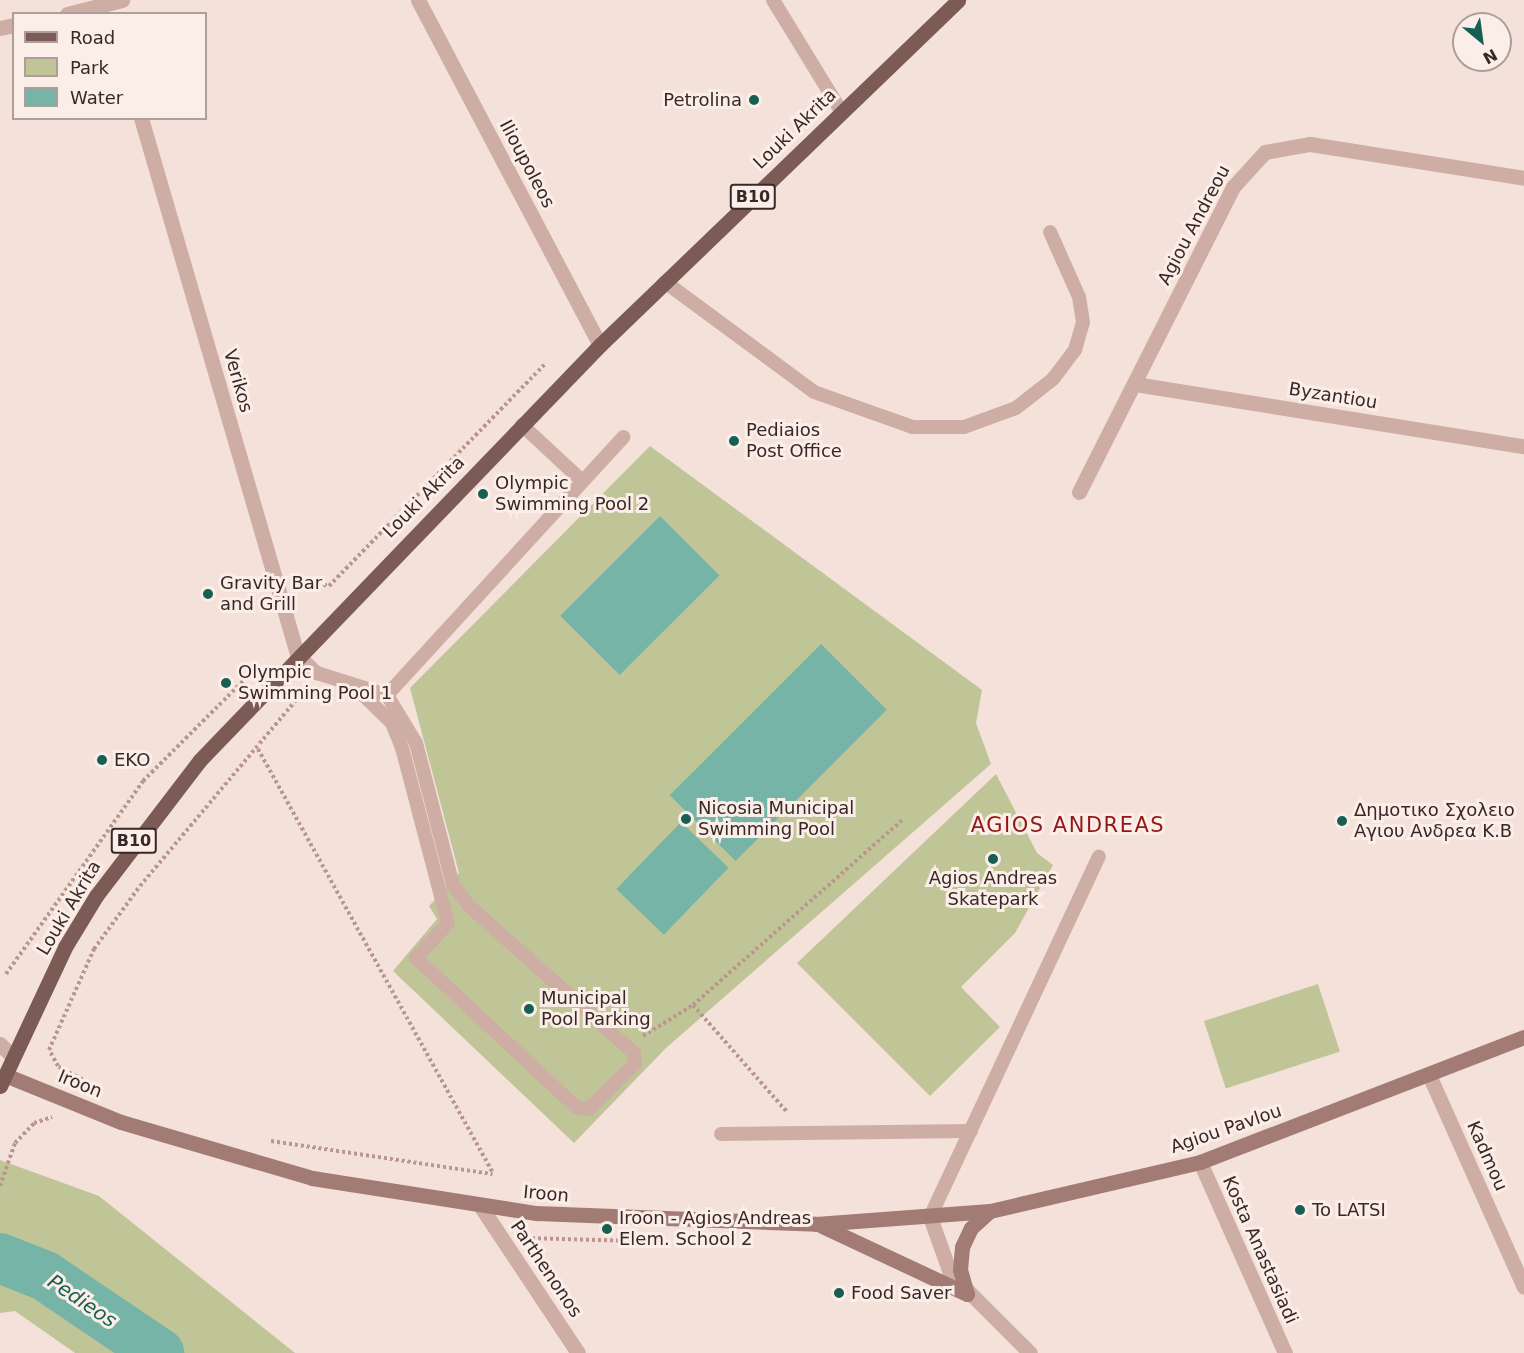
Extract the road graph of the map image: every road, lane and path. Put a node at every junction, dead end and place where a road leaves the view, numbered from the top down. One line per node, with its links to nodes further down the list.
1 (418, 0): 11 (street, Ilioupoleos)
2 (773, 0): 6 (lane)
3 (958, 0): 6 (main road, Louki Akrita / B10)
4 (113, 6): 5 (street)
5 (78, 12)
6 (841, 111): 10 (main road, Louki Akrita / B10)
7 (142, 120): 18 (street, Verikos)
8 (1524, 178): 12 (street, Agiou Andreou)
9 (1050, 232): 10 (lane)
10 (665, 282): 11 (main road, Louki Akrita / B10)
11 (600, 345): 13 (main road, Louki Akrita / B10)
12 (1135, 384): 15 (street, Byzantiou); 17 (street, Agiou Andreou)
13 (522, 425): 16 (lane); 18 (main road, Louki Akrita / B10)
14 (623, 437): 16 (lane)
15 (1524, 446)
16 (581, 480): 20 (lane)
17 (1079, 492)
18 (297, 654): 19 (lane); 27 (main road, Louki Akrita / B10)
19 (356, 688): 20 (lane); 26 (lane)
20 (387, 695): 26 (lane)
21 (902, 820): 23 (path)
22 (1099, 857): 31 (lane)
23 (693, 1005): 26 (path); 32 (path)
24 (1524, 1037): 28 (main road, Agiou Pavlou)
25 (0, 1044): 27 (street)
26 (627, 1046)
27 (13, 1057): 29 (main road, Louki Akrita / B10)
28 (1429, 1075): 36 (main road, Agiou Pavlou); 44 (street, Kadmou)
29 (2, 1081): 38 (main road, Iroon)
30 (103, 1090): 34 (path)
31 (971, 1131): 32 (lane); 40 (lane)
32 (807, 1133): 33 (lane)
33 (721, 1134)
34 (262, 1140)
35 (15, 1143): 37 (path)
36 (1200, 1162): 39 (main road, Agiou Pavlou); 48 (street, Kosta Anastasiadi)
37 (0, 1186)
38 (481, 1207): 41 (main road, Iroon); 42 (street, Parthenonos)
39 (990, 1211): 40 (main road, Agiou Pavlou); 45 (main road)
40 (930, 1218): 41 (main road, Iroon); 45 (street)
41 (816, 1224): 45 (main road)
42 (501, 1237): 43 (path); 46 (street, Parthenonos)
43 (647, 1241)
44 (1524, 1287)
45 (967, 1294): 47 (street)
46 (578, 1353)
47 (1030, 1353)
48 (1285, 1353)

